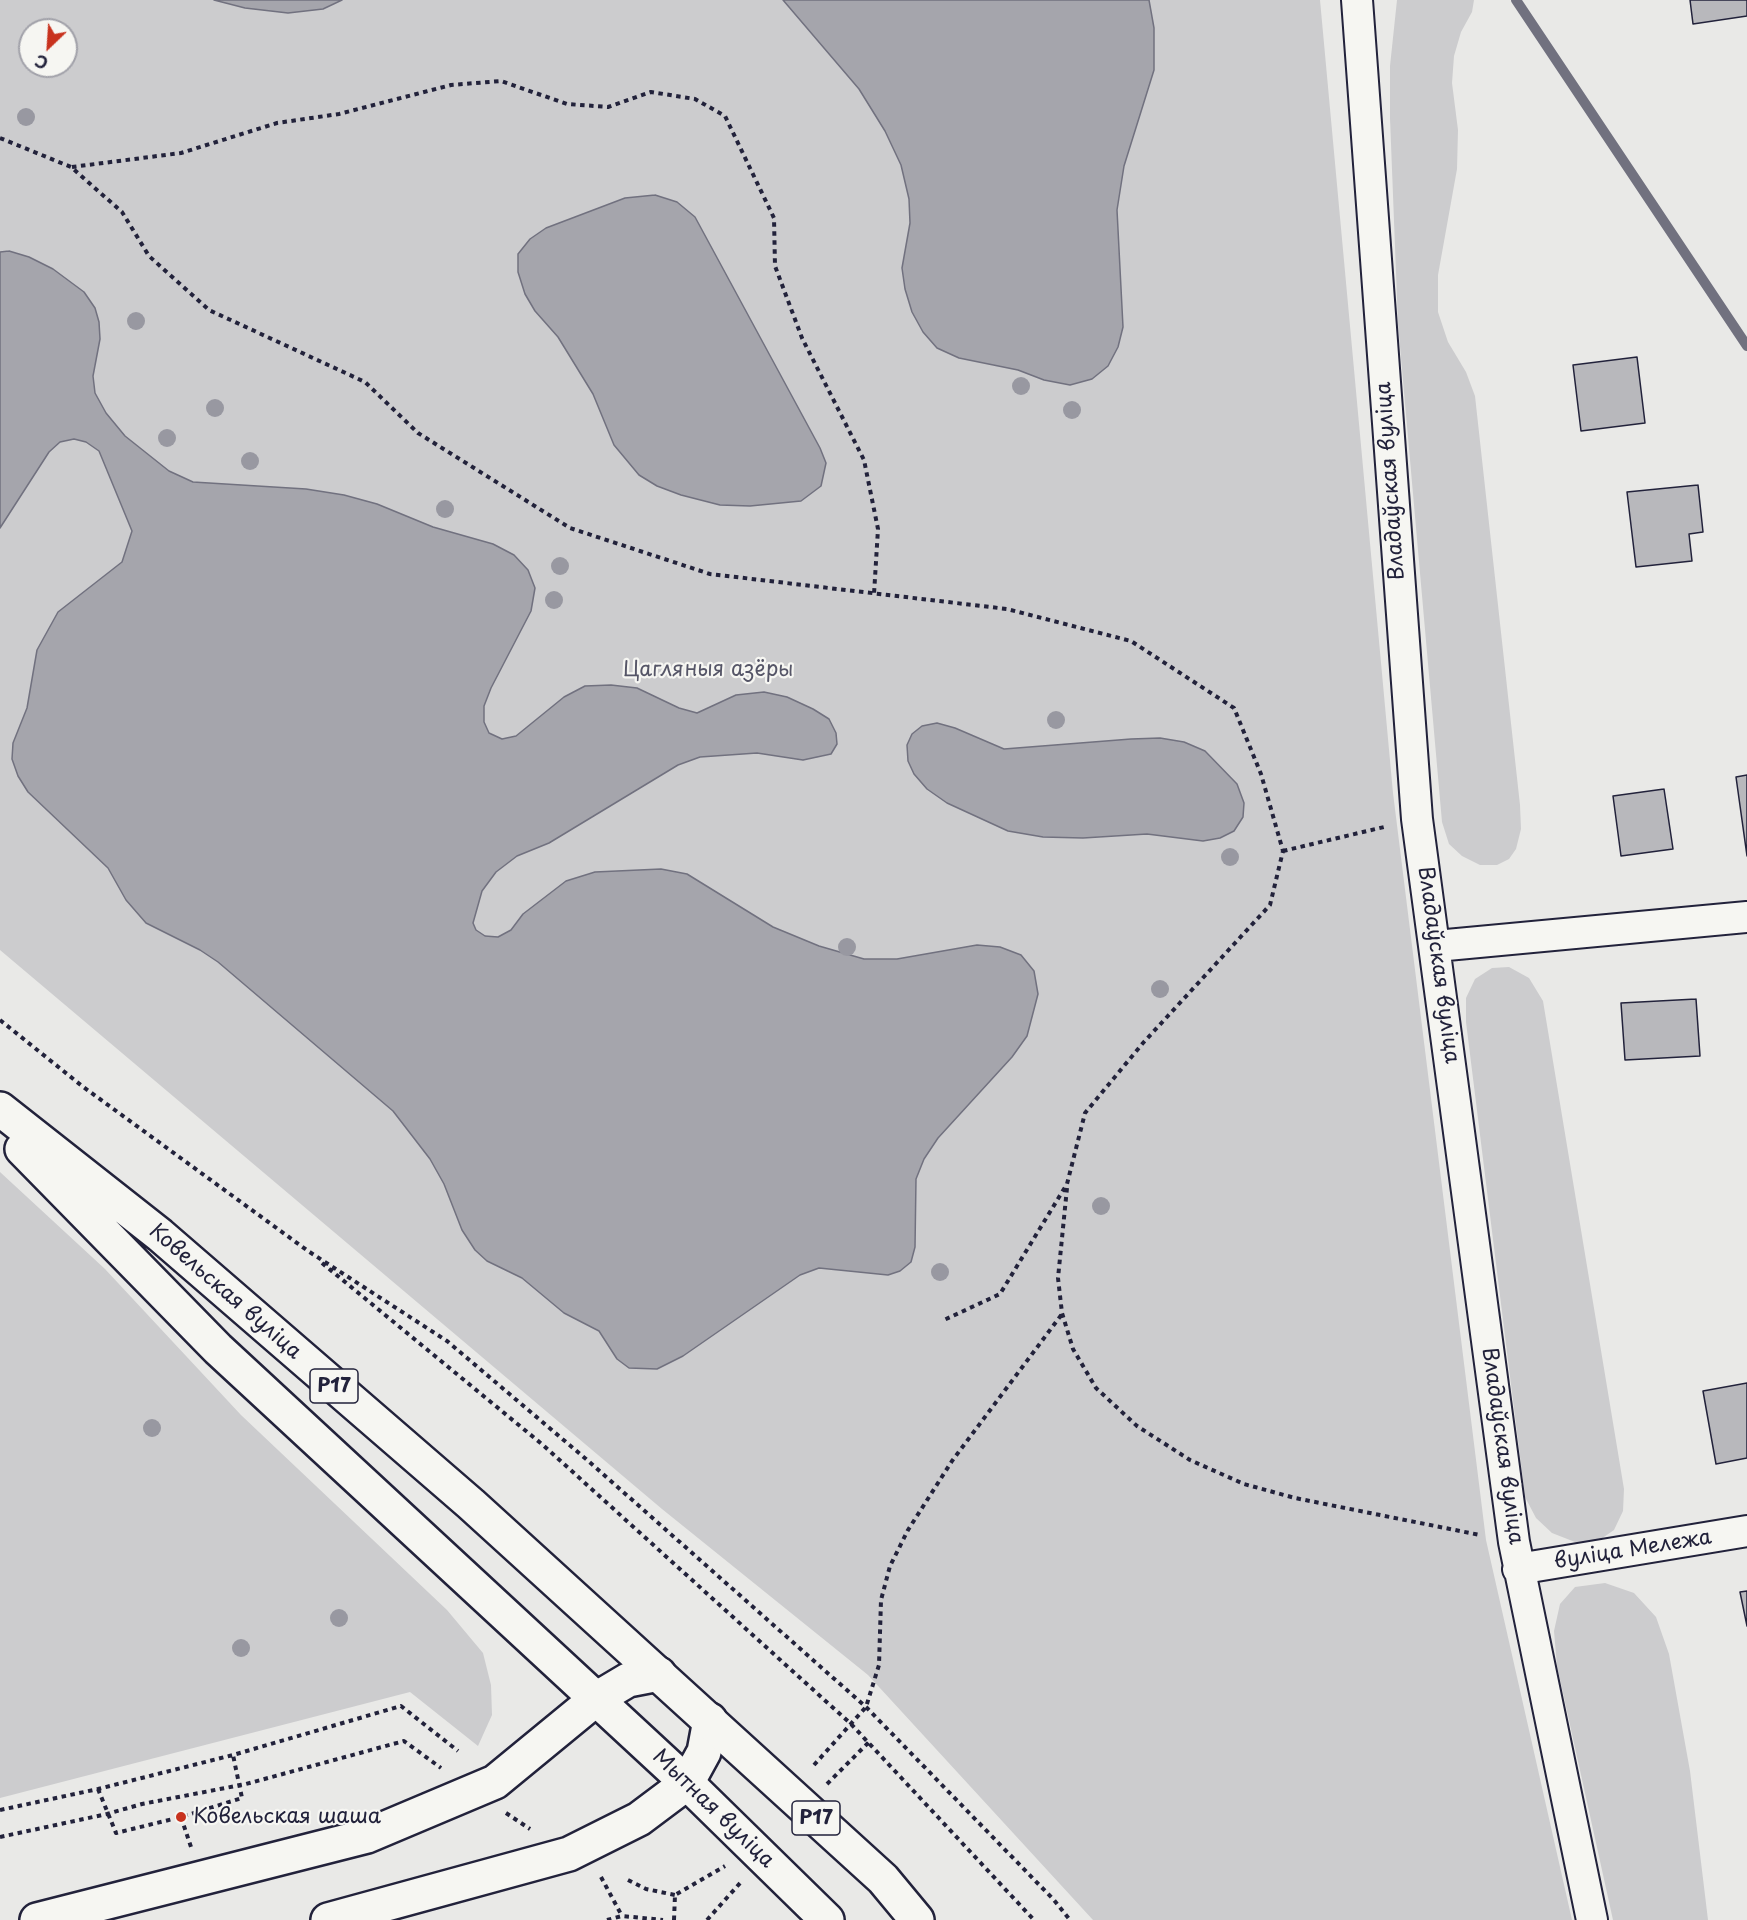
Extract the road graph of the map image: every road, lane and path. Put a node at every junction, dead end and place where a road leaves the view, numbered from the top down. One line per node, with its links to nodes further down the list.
1 (1357, 0): 5 (street, Владаўская вуліца)
2 (0, 138): 3 (path)
3 (71, 167): 4 (path); 4 (path)
4 (874, 594): 6 (path)
5 (1417, 819): 6 (path); 8 (street, Владаўская вуліца)
6 (1282, 851): 12 (path)
7 (1747, 917): 8 (street)
8 (1436, 946): 17 (street, Владаўская вуліца)
9 (0, 1020): 13 (path)
10 (0, 1109): 18 (main road, Ковельская вуліца / Р17)
11 (0, 1126): 19 (main road, Р17)
12 (1067, 1184): 14 (path); 15 (path)
13 (308, 1251): 20 (path); 22 (path)
14 (1062, 1313): 17 (path); 20 (path)
15 (944, 1320)
16 (1747, 1531): 17 (street, вуліца Мележа)
17 (1516, 1555): 47 (street, Владаўская вуліца)
18 (659, 1674): 19 (main road); 21 (main road, Р17)
19 (596, 1699): 26 (main road, Мытная вуліца / Р17); 29 (main road)
20 (866, 1707): 22 (path); 46 (path)
21 (710, 1720): 26 (main road); 44 (main road, Р17)
22 (851, 1724): 25 (path); 45 (path)
23 (458, 1751): 24 (path)
24 (233, 1755): 27 (path); 28 (path)
25 (814, 1765)
26 (687, 1783): 33 (main road); 43 (main road, Мытная вуліца / Р17)
27 (239, 1785): 29 (path); 31 (path); 31 (path)
28 (98, 1789): 30 (path); 31 (path)
29 (474, 1793): 33 (path); 38 (main road)
30 (0, 1810)
31 (106, 1814): 32 (path)
32 (0, 1837)
33 (569, 1854): 37 (path); 39 (main road)
34 (725, 1866): 36 (path)
35 (628, 1880): 36 (path)
36 (675, 1895): 42 (path)
37 (622, 1916): 40 (path); 41 (path)
38 (37, 1920)
39 (328, 1920)
40 (607, 1920)
41 (663, 1920)
42 (674, 1920)
43 (828, 1920)
44 (917, 1920)
45 (1034, 1920)
46 (1070, 1920)
47 (1592, 1920)

